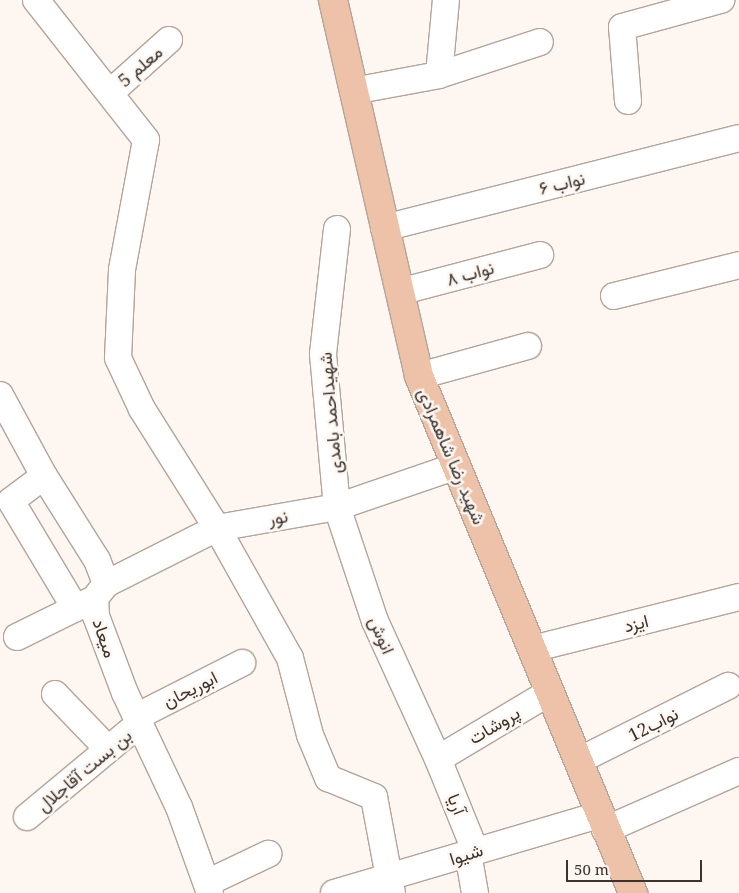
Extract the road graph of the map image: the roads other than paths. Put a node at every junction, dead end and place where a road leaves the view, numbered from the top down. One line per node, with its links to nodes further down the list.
1 (36, 0): 9 (street)
2 (333, 0): 8 (main road, شهید رضا شاهمرادی)
3 (446, 0): 7 (street)
4 (721, 0): 10 (street)
5 (170, 40): 9 (street, معلم 5)
6 (540, 42): 7 (street)
7 (439, 75): 8 (street)
8 (353, 91): 12 (main road, شهید رضا شاهمرادی)
9 (111, 92): 24 (street)
10 (628, 101)
11 (739, 138): 12 (street, نواب ۶)
12 (384, 228): 16 (main road, شهید رضا شاهمرادی)
13 (337, 229): 23 (street, شهیداحمد بامدی)
14 (540, 255): 16 (street, نواب ۸)
15 (739, 266): 17 (street)
16 (399, 292): 19 (main road, شهید رضا شاهمرادی)
17 (614, 296)
18 (528, 346): 19 (street)
19 (419, 376): 21 (main road, شهید رضا شاهمرادی)
20 (0, 395): 22 (street, میعاد)
21 (457, 466): 23 (street, نور); 28 (main road, شهید رضا شاهمرادی)
22 (44, 476): 25 (street, میعاد); 25 (street)
23 (337, 507): 24 (street, نور); 35 (street, انوش)
24 (217, 528): 25 (street, نور); 42 (street)
25 (92, 597): 27 (street, نور); 33 (street, میعاد)
26 (739, 597): 28 (street, ایزد)
27 (17, 637)
28 (532, 649): 31 (main road, شهید رضا شاهمرادی)
29 (242, 662): 33 (street, ابوریحان)
30 (728, 686): 36 (street, نواب12)
31 (550, 692): 35 (street, پروشات); 36 (main road, شهید رضا شاهمرادی)
32 (55, 694): 34 (street)
33 (139, 719): 34 (street, بن بست آقاجلال); 43 (street, میعاد)
34 (108, 750): 38 (street, بن بست آقاجلال)
35 (438, 759): 40 (street, آریا)
36 (578, 761): 39 (main road, شهید رضا شاهمرادی)
37 (739, 771): 39 (street, شیوا)
38 (28, 817)
39 (602, 822): 40 (street, شیوا); 46 (main road, شهید رضا شاهمرادی)
40 (472, 852): 42 (street, شیوا); 45 (street, آریا)
41 (268, 854): 43 (street)
42 (391, 885): 44 (street, شیوا)
43 (209, 888)
44 (334, 893)
45 (475, 893)
46 (633, 893)

